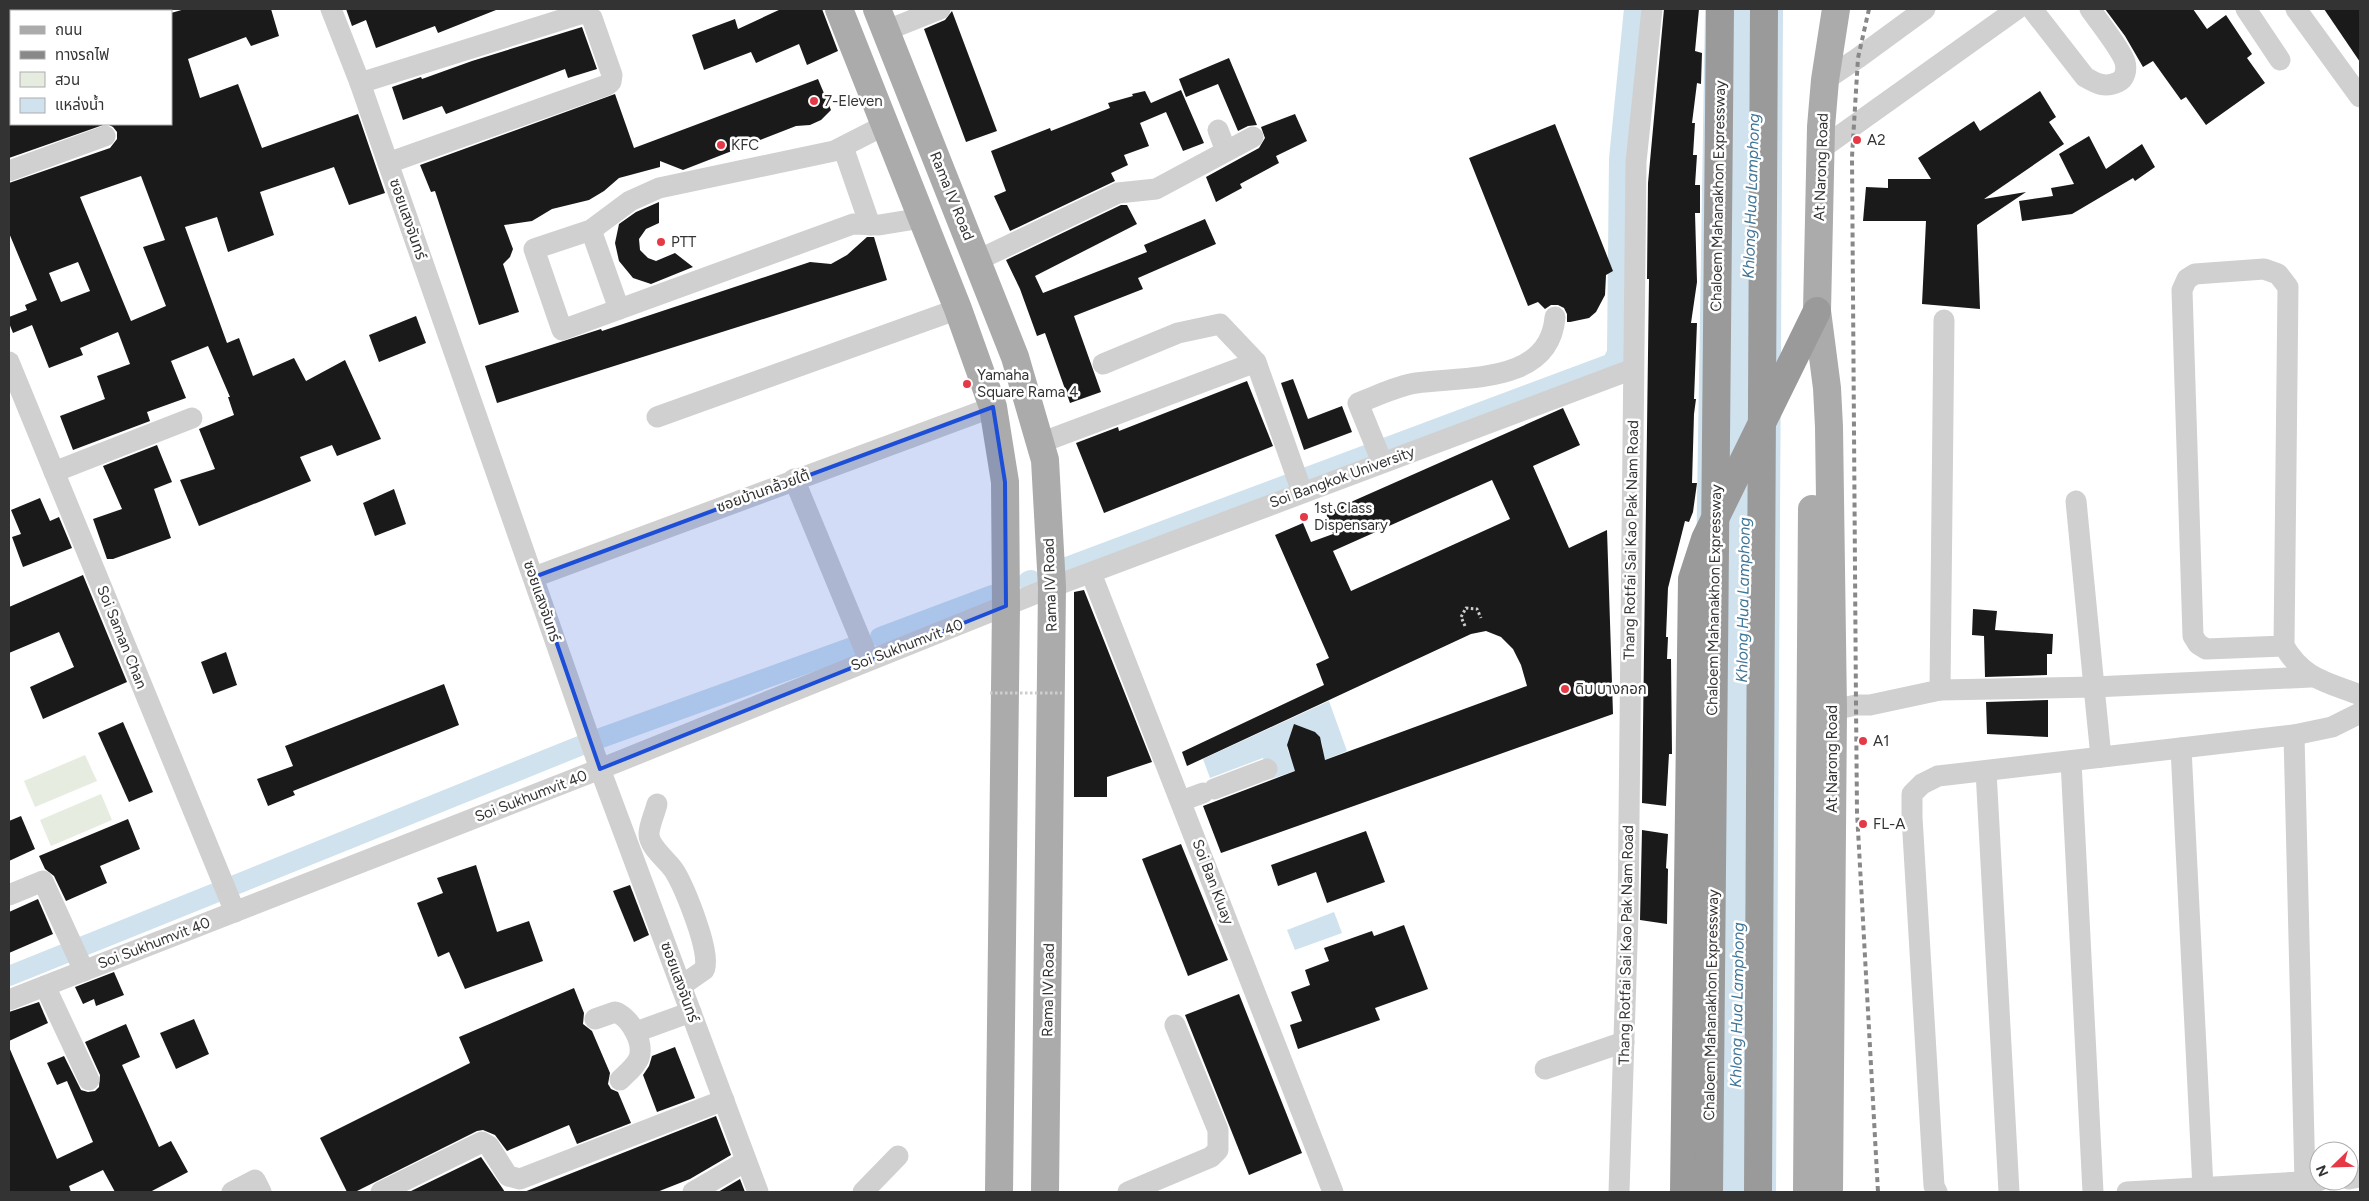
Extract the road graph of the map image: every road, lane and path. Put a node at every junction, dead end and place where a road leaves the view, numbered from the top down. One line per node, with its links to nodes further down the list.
1 (332, 9): 17 (street, ซอยแสงจันทร์)
2 (839, 9): 19 (main road)
3 (940, 9): 14 (street)
4 (1652, 9): 40 (street, Thang Rotfai Sai Kao Pak Nam Road)
5 (1720, 9): 108 (highway, Chaloem Mahanakhon Expressway, bridge)
6 (1764, 9): 109 (highway, bridge)
7 (1836, 9): 16 (main road, At Narong Road)
8 (1925, 9): 16 (street)
9 (2017, 9): 24 (street)
10 (2032, 9): 11 (street)
11 (2090, 9)
12 (2246, 9): 15 (street)
13 (2296, 9): 18 (street)
14 (881, 20): 31 (main road, Rama IV Road)
15 (2280, 60)
16 (1825, 80): 24 (main road, At Narong Road)
17 (360, 83): 26 (street, ซอยแสงจันทร์); 26 (street)
18 (2360, 97)
19 (885, 125): 23 (street); 28 (main road)
20 (1218, 130): 25 (street)
21 (105, 136): 27 (street)
22 (1253, 137): 25 (street)
23 (843, 147): 29 (street); 30 (street)
24 (1821, 149): 35 (main road, At Narong Road)
25 (1226, 151): 31 (street)
26 (388, 163): 51 (street, ซอยแสงจันทร์)
27 (9, 171)
28 (922, 218): 29 (street); 33 (main road)
29 (870, 225): 32 (street)
30 (591, 230): 32 (street); 32 (street)
31 (978, 260): 44 (main road, Rama IV Road)
32 (619, 309)
33 (958, 310): 41 (main road); 42 (street)
34 (1555, 317): 45 (street)
35 (1817, 319): 64 (main road, At Narong Road); 107 (highway); 110 (main road, At Narong Road)
36 (1944, 320): 60 (street)
37 (9, 362): 46 (street, Soi Saman Chan)
38 (1256, 362): 39 (street); 44 (street); 48 (street)
39 (1103, 364)
40 (1633, 369): 45 (street, Soi Bangkok University); 85 (street, Thang Rotfai Sai Kao Pak Nam Road)
41 (993, 407): 47 (street, ซอยบ้านกล้วยใต้); 53 (main road)
42 (657, 417)
43 (192, 418): 46 (street)
44 (1040, 443): 52 (main road, Rama IV Road)
45 (1382, 462): 48 (street, Soi Bangkok University)
46 (54, 472): 76 (street, Soi Saman Chan)
47 (794, 479): 51 (street, ซอยบ้านกล้วยใต้); 57 (street)
48 (1302, 492): 50 (street, Soi Bangkok University)
49 (2076, 501): 59 (street)
50 (1091, 573): 52 (street, Soi Bangkok University); 73 (street, Soi Ban Kluay)
51 (534, 577): 71 (street, ซอยแสงจันทร์)
52 (1052, 587): 53 (street, Soi Sukhumvit 40); 103 (main road, Rama IV Road)
53 (1006, 606): 57 (street, Soi Sukhumvit 40); 102 (main road)
54 (1481, 618): 55 (path)
55 (1465, 626)
56 (2284, 646): 56 (street); 58 (street)
57 (869, 660): 71 (street, Soi Sukhumvit 40)
58 (2311, 677): 59 (street); 63 (street)
59 (2094, 687): 60 (street); 68 (street)
60 (1940, 690): 64 (street)
61 (990, 693): 62 (path, bridge)
62 (1062, 694)
63 (2360, 695)
64 (1833, 710): 90 (main road, At Narong Road)
65 (2360, 712): 66 (street)
66 (2294, 735): 67 (street); 91 (street)
67 (2180, 748): 68 (street); 96 (street)
68 (2101, 757): 69 (street)
69 (2071, 761): 72 (street); 115 (street)
70 (1267, 768): 73 (street)
71 (600, 769): 76 (street, Soi Sukhumvit 40); 79 (street, ซอยแสงจันทร์)
72 (1986, 771): 113 (street); 114 (street)
73 (1181, 801): 105 (street, Soi Ban Kluay)
74 (657, 804): 79 (street)
75 (9, 895): 77 (street)
76 (233, 906): 77 (street, Soi Sukhumvit 40)
77 (77, 956): 78 (street, Soi Sukhumvit 40)
78 (45, 986): 80 (street, Soi Sukhumvit 40); 87 (street)
79 (682, 986): 81 (street, ซอยแสงจันทร์)
80 (9, 1000)
81 (691, 1012): 84 (street); 89 (street, ซอยแสงจันทร์)
82 (595, 1019): 84 (street)
83 (1175, 1025): 104 (street)
84 (636, 1032): 88 (street)
85 (1624, 1042): 86 (street); 106 (street, Thang Rotfai Sai Kao Pak Nam Road)
86 (1545, 1070)
87 (89, 1080)
88 (620, 1080)
89 (724, 1100): 93 (street, ซอยแสงจันทร์); 98 (street)
90 (1829, 1102): 111 (main road, At Narong Road); 112 (main road)
91 (2310, 1141)
92 (898, 1156): 101 (street)
93 (746, 1161): 99 (street); 100 (street, ซอยแสงจันทร์)
94 (2309, 1181): 96 (street)
95 (258, 1186): 97 (street)
96 (2203, 1188): 116 (street)
97 (232, 1192)
98 (381, 1192)
99 (693, 1192)
100 (758, 1192)
101 (863, 1192)
102 (999, 1192)
103 (1045, 1192)
104 (1128, 1192)
105 (1333, 1192)
106 (1619, 1192)
107 (1684, 1192)
108 (1709, 1192)
109 (1758, 1192)
110 (1807, 1192)
111 (1829, 1192)
112 (1839, 1192)
113 (1937, 1192)
114 (2008, 1192)
115 (2092, 1192)
116 (2127, 1192)

